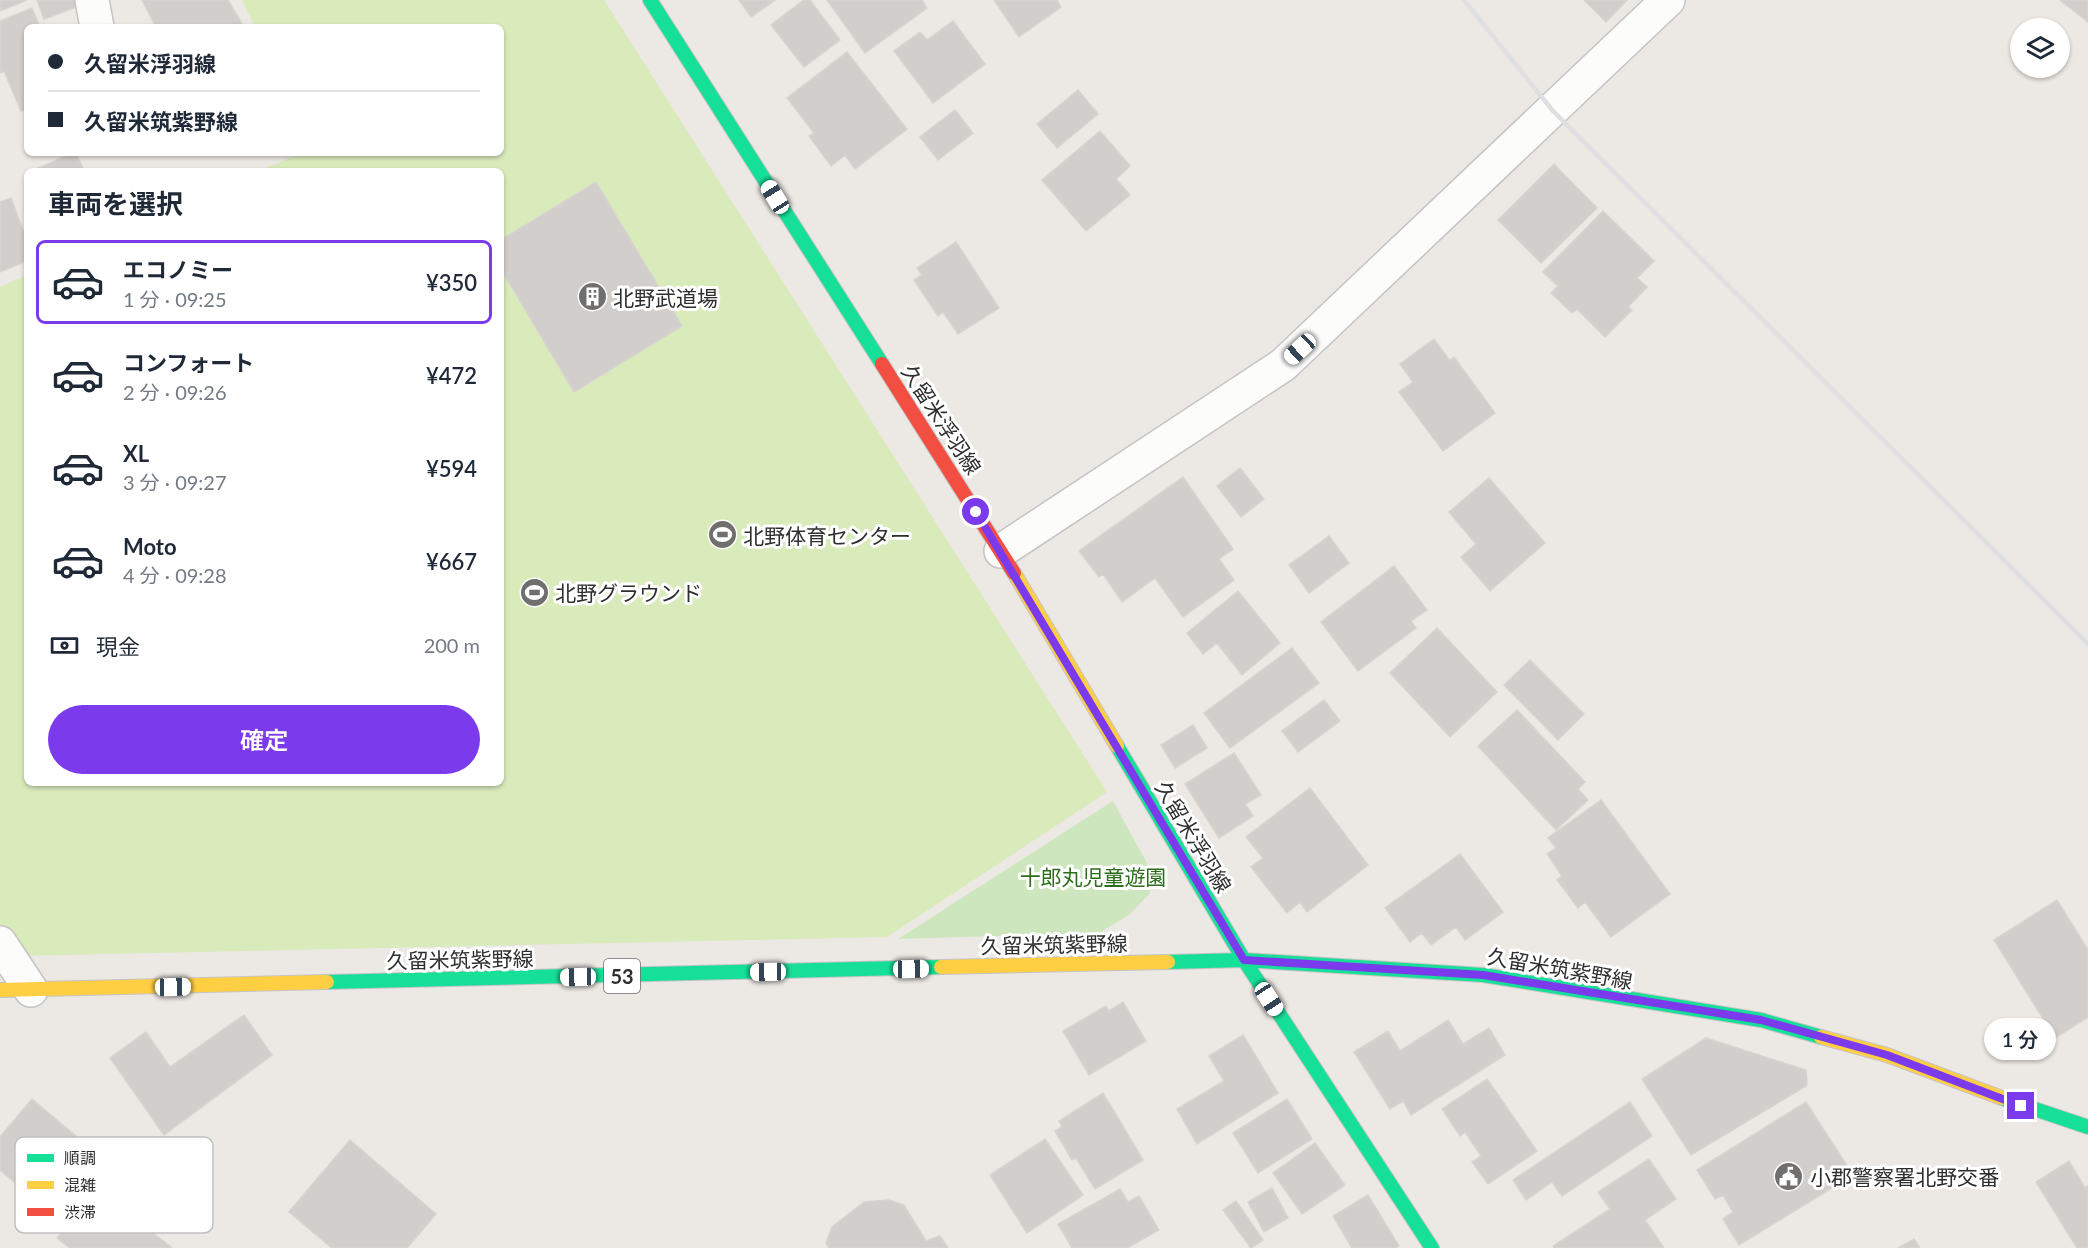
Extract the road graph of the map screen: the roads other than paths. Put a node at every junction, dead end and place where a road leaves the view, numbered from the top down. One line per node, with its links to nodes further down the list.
1 (92, 0): 4 (street)
2 (650, 0): 5 (main road, 久留米浮羽線)
3 (1668, 0): 5 (street)
4 (96, 24)
5 (1001, 551): 7 (main road, 久留米浮羽線)
6 (0, 943): 8 (street)
7 (1244, 960): 8 (main road, 久留米筑紫野線 / 53); 9 (main road, 久留米筑紫野線 / 53); 10 (main road, 久留米浮羽線)
8 (15, 990)
9 (2088, 1127)
10 (1432, 1248)

